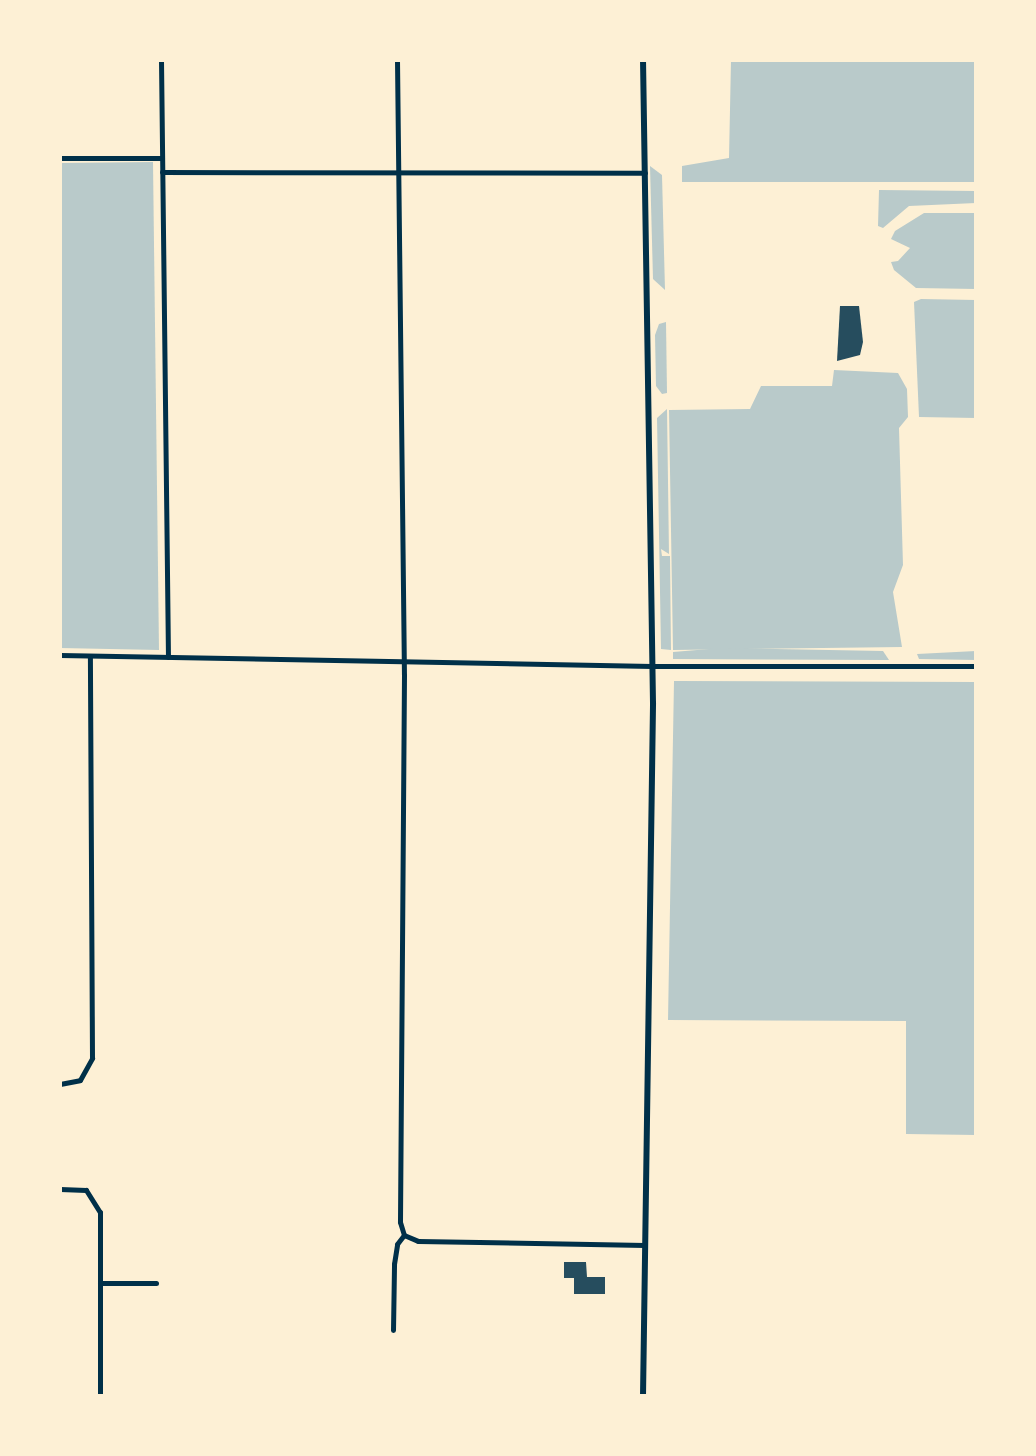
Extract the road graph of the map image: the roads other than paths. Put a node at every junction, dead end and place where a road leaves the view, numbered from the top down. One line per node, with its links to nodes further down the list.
1 (161, 60): 5 (street)
2 (397, 60): 7 (street)
3 (643, 60): 8 (street)
4 (60, 158): 5 (street)
5 (162, 158): 6 (street)
6 (162, 172): 7 (street); 11 (street)
7 (398, 172): 8 (street); 12 (street)
8 (645, 173): 13 (street)
9 (60, 655): 10 (street)
10 (90, 656): 11 (street); 15 (street)
11 (168, 657): 12 (street)
12 (404, 662): 13 (street); 17 (street)
13 (652, 666): 14 (street); 18 (street)
14 (976, 666)
15 (60, 1084)
16 (60, 1189): 19 (street)
17 (404, 1235): 18 (street); 21 (street)
18 (645, 1245): 23 (street)
19 (100, 1283): 20 (street); 22 (street)
20 (156, 1283)
21 (393, 1330)
22 (100, 1396)
23 (643, 1396)

